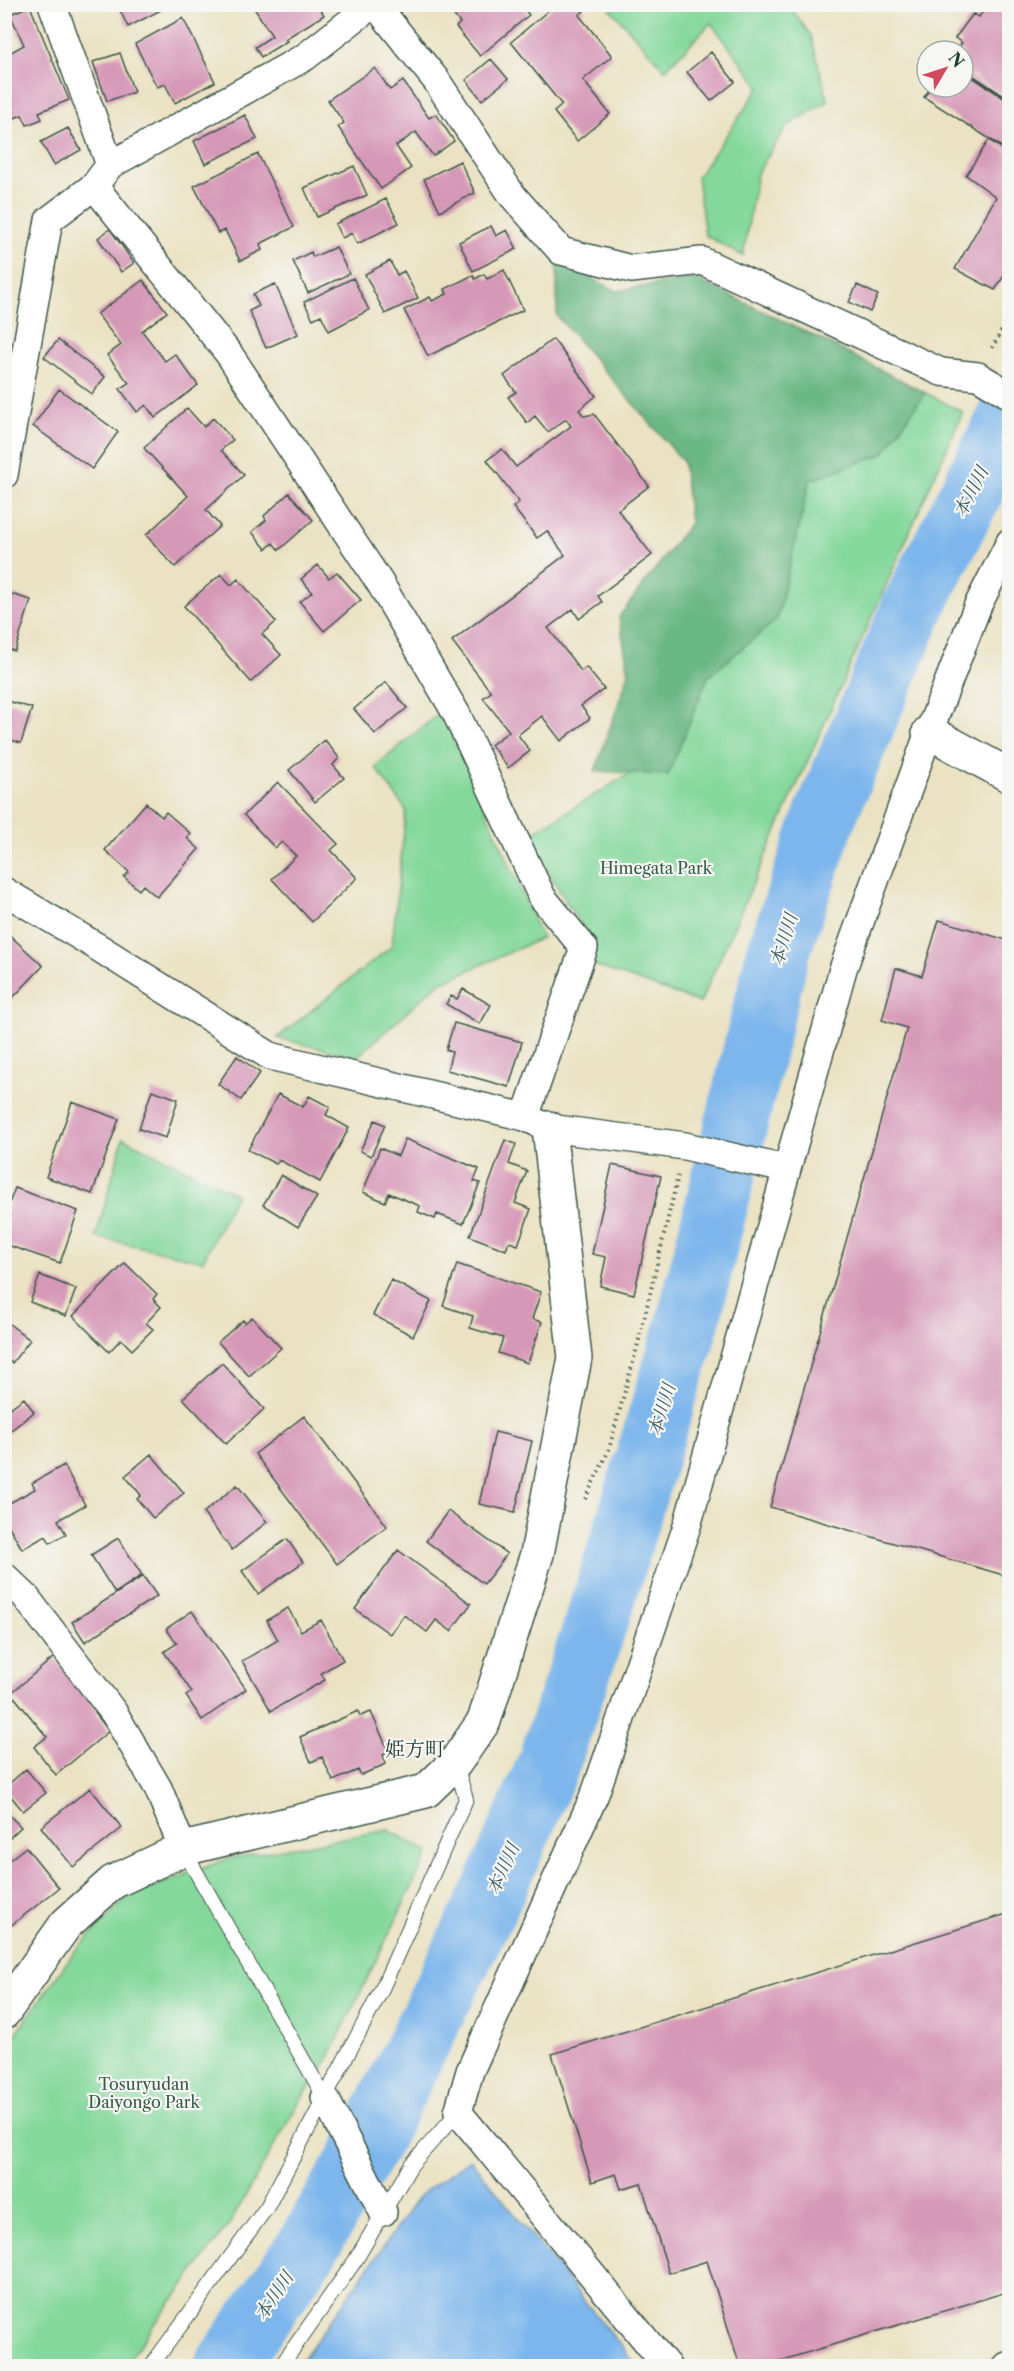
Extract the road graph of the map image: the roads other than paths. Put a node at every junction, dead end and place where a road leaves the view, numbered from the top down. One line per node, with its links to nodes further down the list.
1 (52, 4): 3 (street)
2 (374, 4): 3 (street); 4 (street)
3 (102, 175): 5 (street); 10 (street)
4 (1010, 395)
5 (4, 475)
6 (1010, 542): 7 (street)
7 (929, 732): 8 (street); 11 (street)
8 (1010, 776)
9 (4, 891): 10 (street)
10 (537, 1122): 11 (street); 13 (street)
11 (775, 1167): 17 (street)
12 (4, 1576): 14 (street)
13 (455, 1763): 14 (street); 16 (lane)
14 (183, 1849): 15 (street); 16 (lane)
15 (4, 2012)
16 (325, 2098): 18 (street); 19 (lane)
17 (458, 2112): 18 (lane); 21 (street)
18 (383, 2212): 20 (lane)
19 (152, 2367)
20 (281, 2367)
21 (667, 2367)

